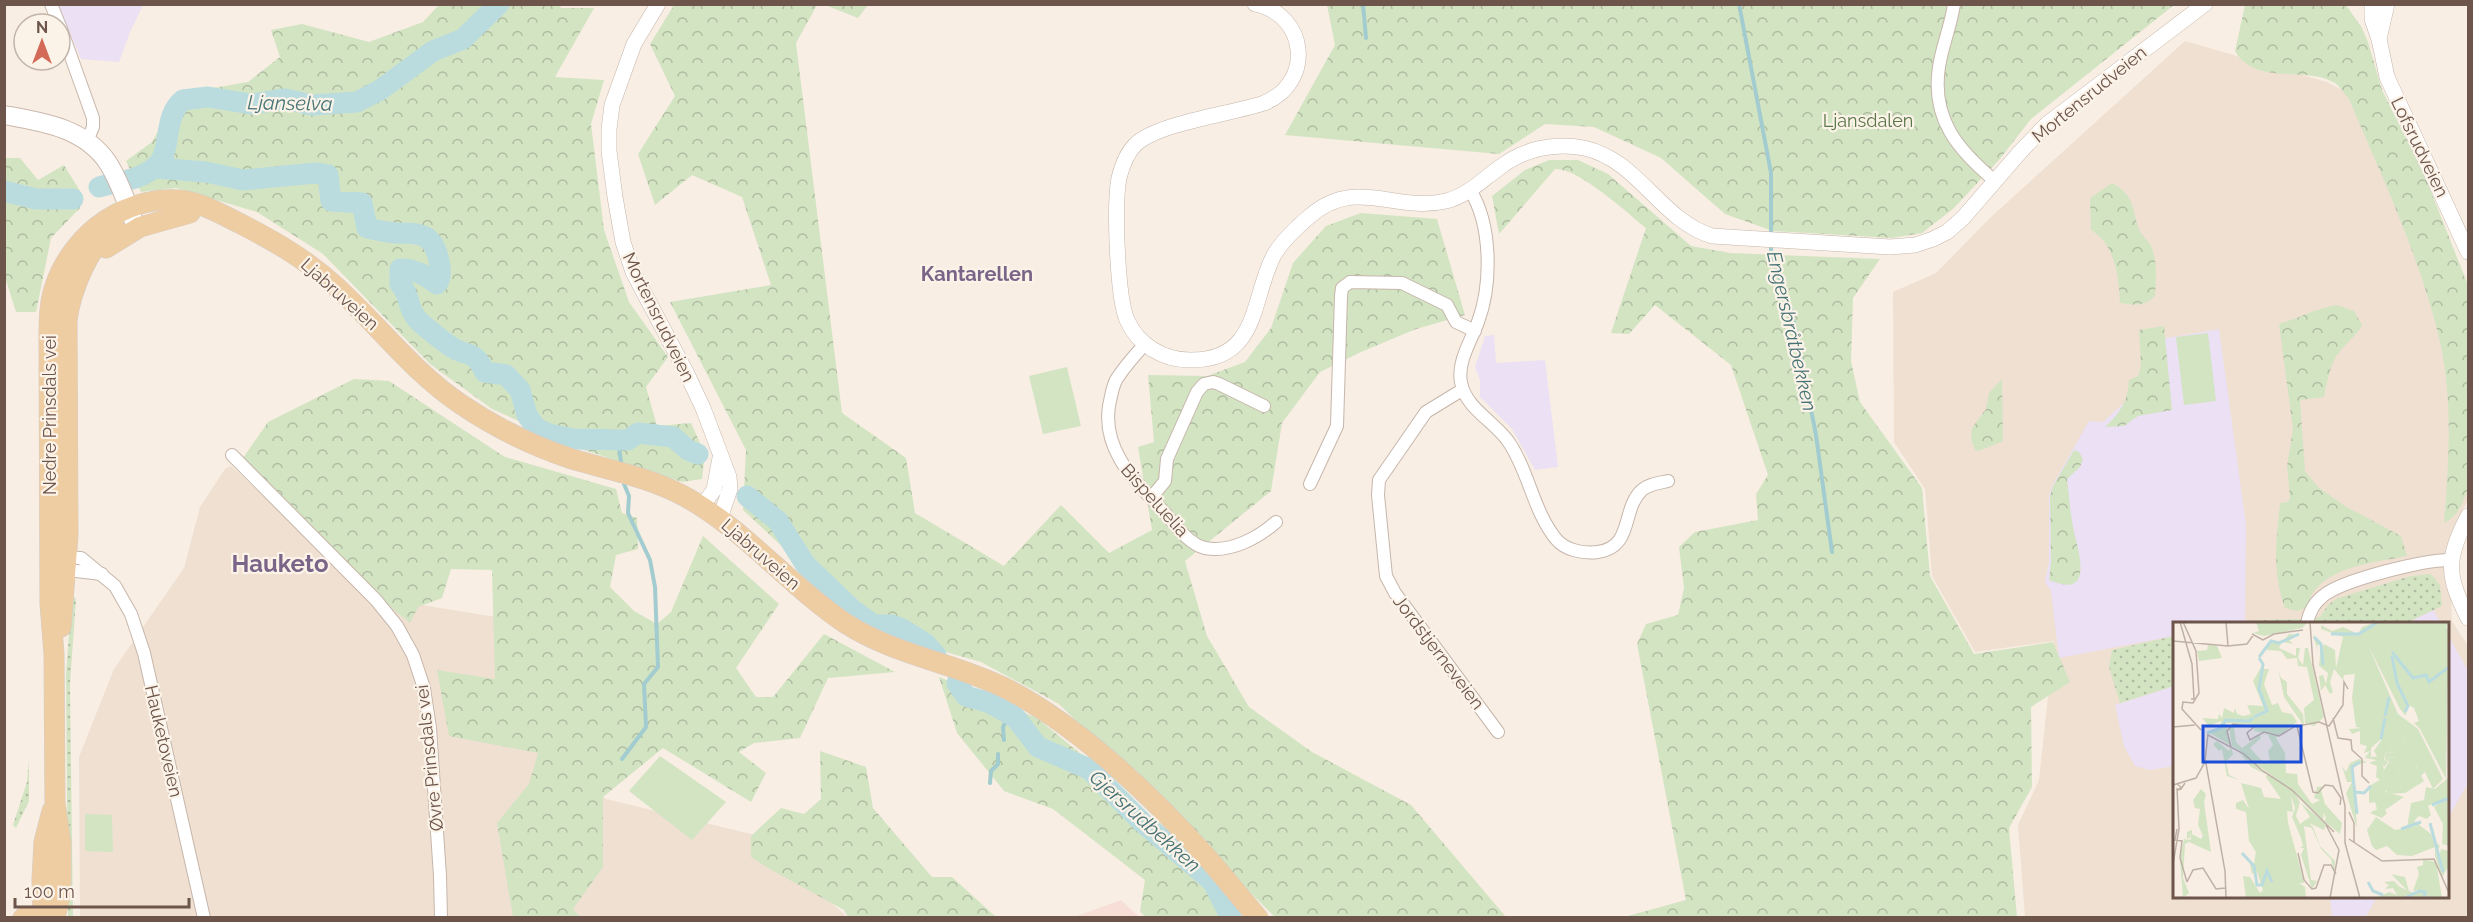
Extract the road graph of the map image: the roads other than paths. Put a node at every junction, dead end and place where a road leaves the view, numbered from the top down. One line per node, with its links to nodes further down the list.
1 (658, 4): 23 (street, Mortensrudveien)
2 (1255, 4): 19 (street, Mortensrudveien)
3 (1954, 4): 11 (street)
4 (2205, 4): 11 (street, Mortensrudveien)
5 (2372, 4): 7 (street, Lofsrudveien)
6 (2387, 4): 7 (street, Lofsrudveien)
7 (2379, 39): 16 (street, Lofsrudveien)
8 (72, 59): 10 (street)
9 (4, 115): 10 (main road)
10 (87, 141): 13 (main road)
11 (1995, 181): 12 (street, Mortensrudveien)
12 (1470, 190): 18 (street); 19 (street, Mortensrudveien)
13 (128, 206): 14 (main road, Ljabruveien); 15 (main road, Ljabruveien); 17 (main road, Nedre Prinsdals vei); 32 (main road, Nedre Prinsdals vei)
14 (190, 213): 15 (main road, Ljabruveien); 17 (main road, Ljabruveien)
15 (242, 225): 27 (main road, Ljabruveien)
16 (2469, 252)
17 (89, 261): 32 (main road, Nedre Prinsdals vei)
18 (1475, 331): 20 (street); 25 (street)
19 (1145, 344): 26 (street, Bispeluelia)
20 (1462, 390): 24 (street); 35 (street, Jordstjerneveien)
21 (1264, 406): 26 (street)
22 (232, 455): 42 (street, Øvre Prinsdals vei)
23 (720, 458): 27 (street); 29 (street, Mortensrudveien)
24 (1668, 481)
25 (1310, 484)
26 (1151, 498): 30 (street, Bispeluelia)
27 (702, 506): 29 (main road, Ljabruveien)
28 (2469, 516): 31 (street)
29 (720, 518): 43 (main road, Ljabruveien)
30 (1276, 522)
31 (2452, 560): 33 (street); 34 (street)
32 (58, 563): 36 (main road, Nedre Prinsdals vei); 41 (street, Hauketoveien)
33 (2469, 618)
34 (2308, 622)
35 (1498, 732)
36 (55, 803): 37 (main road, Nedre Prinsdals vei); 38 (main road, Nedre Prinsdals vei)
37 (61, 891): 38 (main road); 40 (main road, Nedre Prinsdals vei)
38 (48, 917): 39 (main road)
39 (23, 918)
40 (65, 918)
41 (204, 918)
42 (441, 918)
43 (1258, 918)

